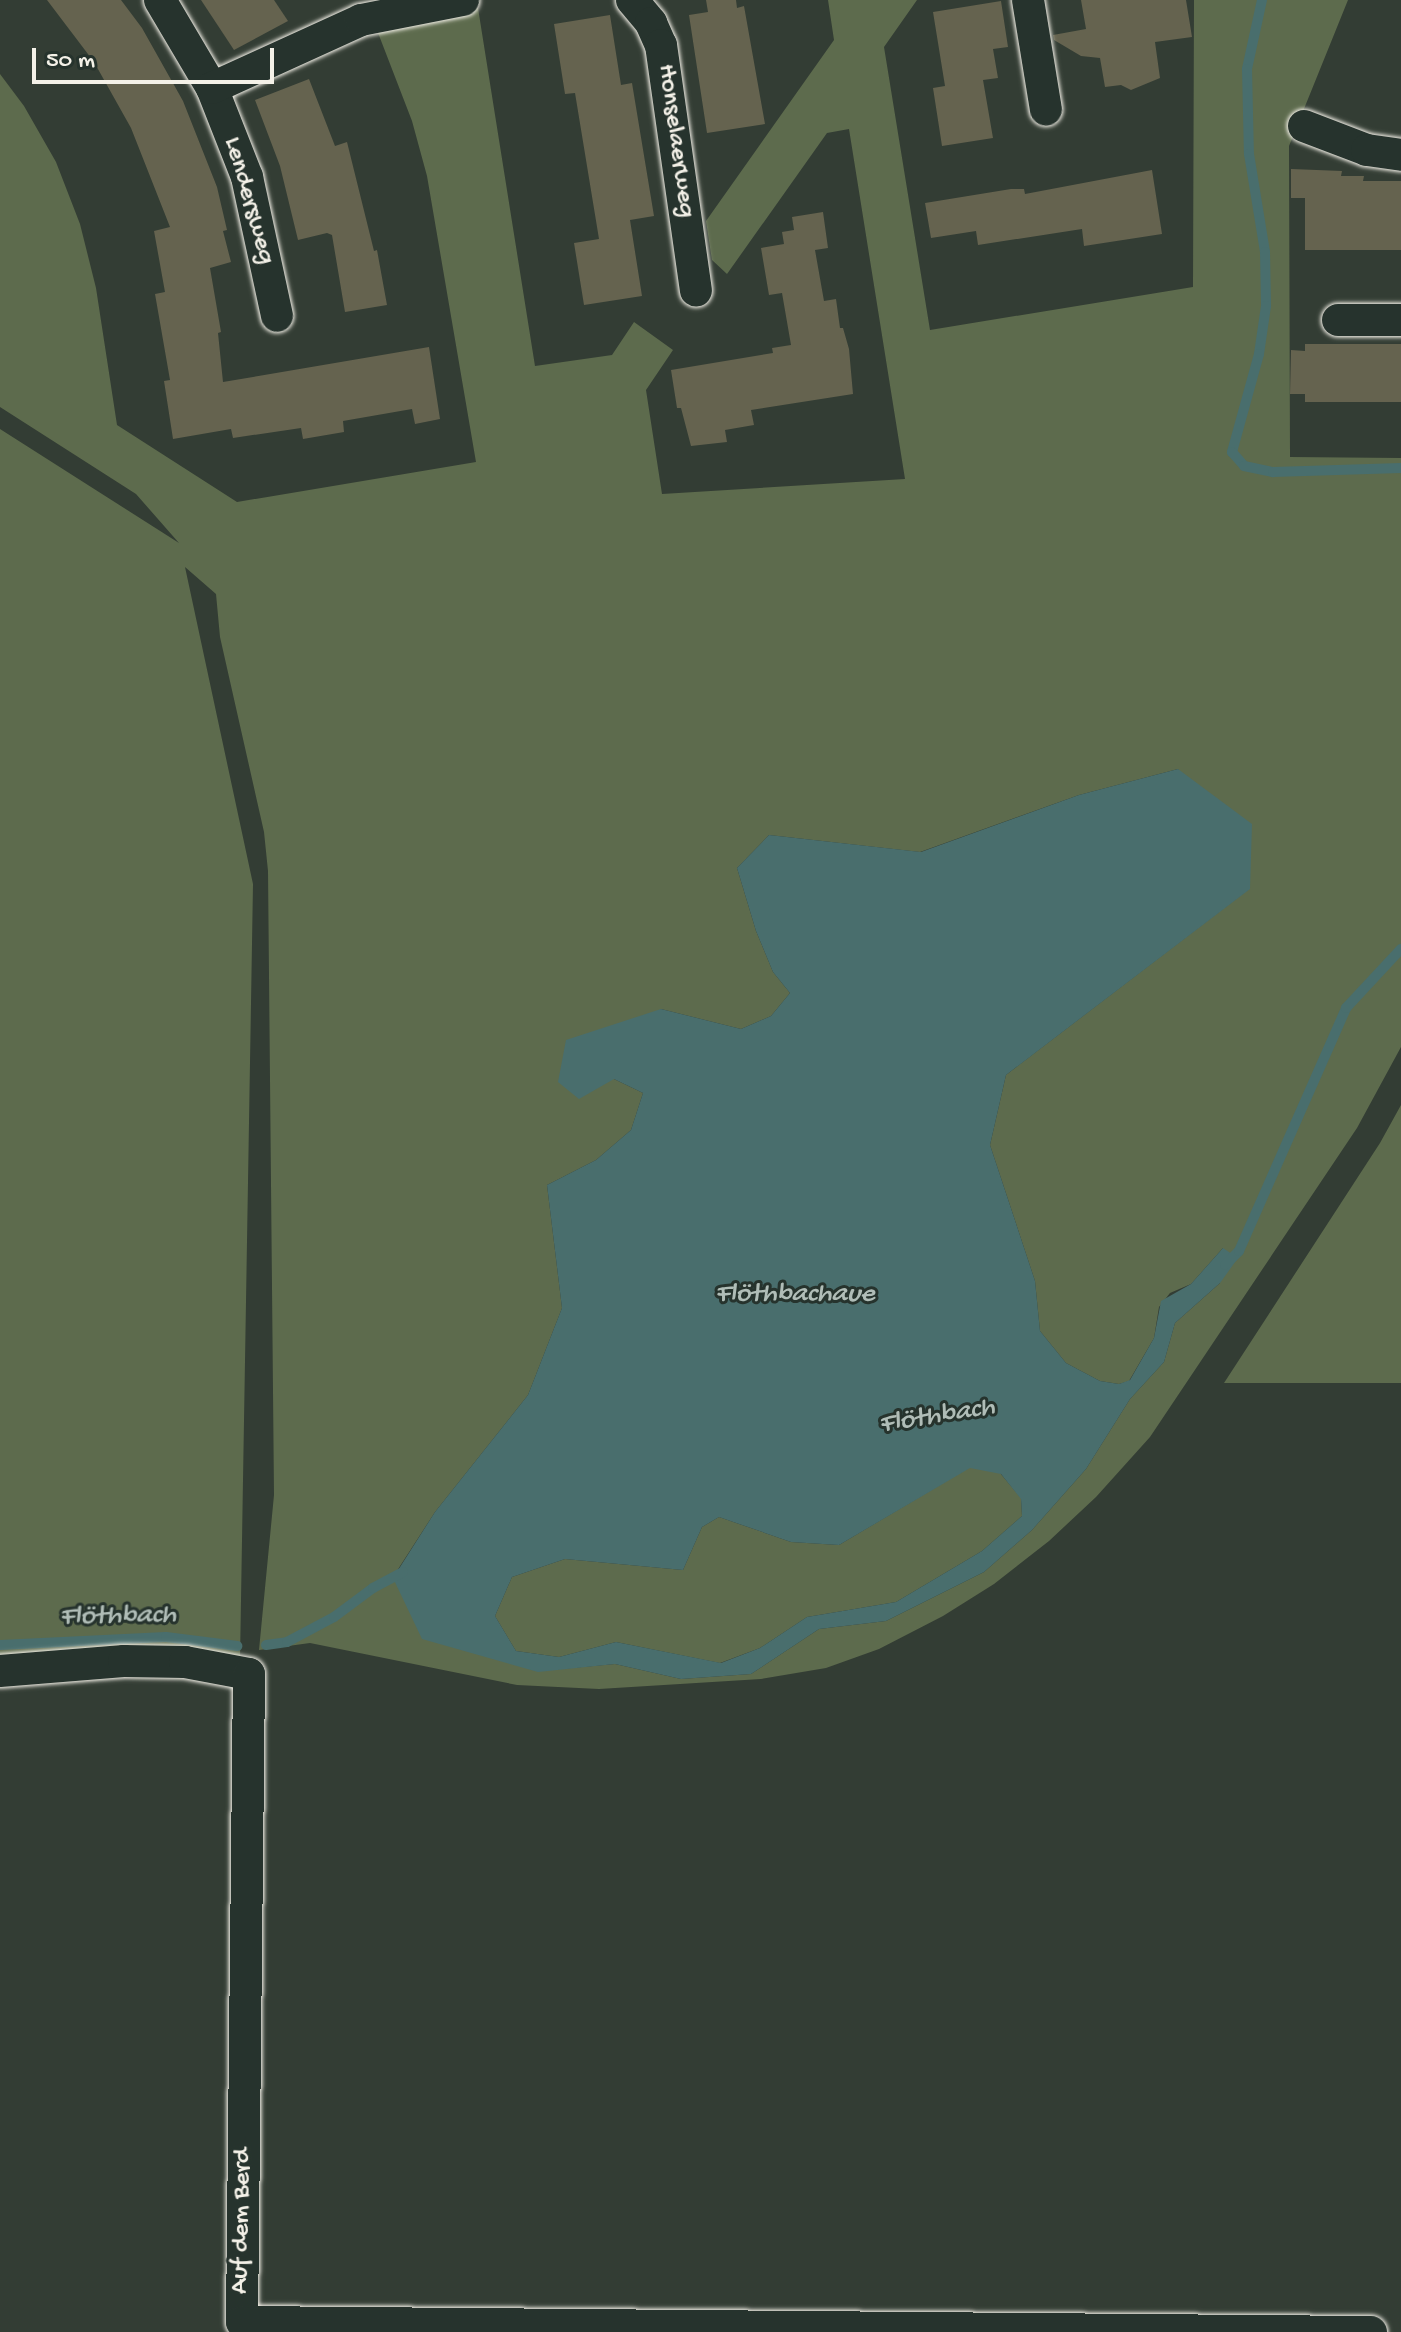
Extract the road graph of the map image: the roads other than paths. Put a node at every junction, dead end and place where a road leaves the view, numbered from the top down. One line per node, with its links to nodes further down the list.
1 (160, 0): 5 (street, Lendersweg)
2 (463, 0): 5 (street)
3 (632, 0): 9 (street, Honselaerweg)
4 (1028, 0): 6 (street)
5 (212, 88): 10 (street, Lendersweg)
6 (1046, 110)
7 (1304, 126): 8 (street)
8 (1401, 155)
9 (696, 291)
10 (277, 316)
11 (1338, 320): 12 (street)
12 (1401, 320)
13 (0, 1671): 14 (street, Auf dem Berd)
14 (1371, 2332)

